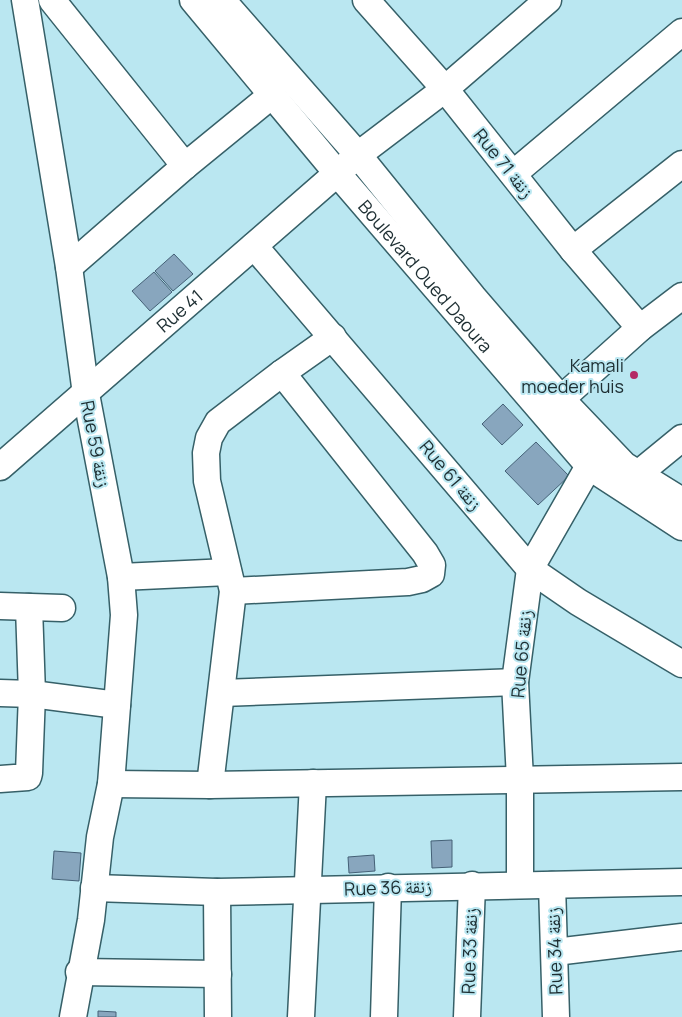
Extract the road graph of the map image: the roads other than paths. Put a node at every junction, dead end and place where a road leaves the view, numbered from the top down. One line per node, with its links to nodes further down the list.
1 (25, 0): 17 (street, Rue 59 زنقة)
2 (52, 0): 12 (street)
3 (193, 0): 9 (street, Boulevard Oued Daoura)
4 (222, 0): 10 (street, Boulevard Oued Daoura)
5 (548, 0): 8 (street, Rue 41)
6 (372, 2): 8 (street, Rue 71 زنقة)
7 (682, 32): 14 (street)
8 (445, 89): 10 (street, Rue 41); 14 (street, Rue 71 زنقة)
9 (272, 95): 12 (street); 13 (street, Boulevard Oued Daoura)
10 (358, 156): 13 (street, Rue 41); 23 (street, Boulevard Oued Daoura)
11 (682, 164): 16 (street)
12 (185, 166): 17 (street)
13 (337, 173): 15 (street, Rue 41); 27 (street, Boulevard Oued Daoura)
14 (513, 174): 16 (street, Rue 71 زنقة)
15 (254, 246): 20 (street, Rue 61 زنقة); 22 (street, Rue 41)
16 (573, 250): 19 (street, Rue 71 زنقة)
17 (69, 267): 22 (street, Rue 59 زنقة)
18 (682, 296): 19 (street)
19 (640, 328): 23 (street)
20 (333, 337): 21 (street); 31 (street, Rue 61 زنقة)
21 (282, 373): 33 (street); 33 (street)
22 (86, 394): 26 (street, Rue 41); 32 (street, Rue 59 زنقة)
23 (561, 399): 25 (street, Boulevard Oued Daoura)
24 (682, 438): 28 (street)
25 (602, 443): 27 (street, Rue 65 زنقة); 28 (street, Boulevard Oued Daoura)
26 (0, 467)
27 (590, 467): 30 (street, Boulevard Oued Daoura); 31 (street, Rue 65 زنقة)
28 (638, 474): 29 (street, Boulevard Oued Daoura)
29 (682, 501)
30 (682, 526)
31 (530, 569): 37 (street, Rue 61 زنقة); 38 (street, Rue 65 زنقة)
32 (121, 577): 33 (street); 42 (street, Rue 59 زنقة)
33 (230, 582): 41 (street)
34 (0, 606): 35 (street)
35 (29, 607): 36 (street); 40 (street)
36 (62, 608)
37 (682, 664)
38 (515, 682): 41 (street); 45 (street, Rue 65 زنقة)
39 (0, 693): 40 (street)
40 (32, 694): 42 (street); 44 (street)
41 (222, 694): 48 (street)
42 (117, 705): 47 (street, Rue 59 زنقة)
43 (682, 777): 45 (street)
44 (0, 779)
45 (520, 779): 46 (street); 51 (street, Rue 65 زنقة)
46 (312, 783): 48 (street); 55 (street)
47 (111, 784): 48 (street); 54 (street, Rue 59 زنقة)
48 (210, 785)
49 (682, 882): 52 (street, Rue 36 زنقة)
50 (472, 885): 51 (street, Rue 36 زنقة); 53 (street, Rue 36 زنقة); 65 (street, Rue 33 زنقة)
51 (520, 885): 52 (street, Rue 36 زنقة)
52 (552, 885): 58 (street, Rue 34 زنقة)
53 (388, 887): 55 (street, Rue 36 زنقة); 64 (street)
54 (94, 888): 56 (street, Rue 36 زنقة); 59 (street, Rue 59 زنقة)
55 (307, 890): 56 (street, Rue 36 زنقة); 63 (street)
56 (217, 892): 60 (street)
57 (682, 938): 58 (street)
58 (555, 952): 66 (street, Rue 34 زنقة)
59 (79, 972): 60 (street); 61 (street, Rue 59 زنقة)
60 (218, 974): 62 (street)
61 (72, 1017)
62 (218, 1017)
63 (301, 1017)
64 (384, 1017)
65 (467, 1017)
66 (556, 1017)

